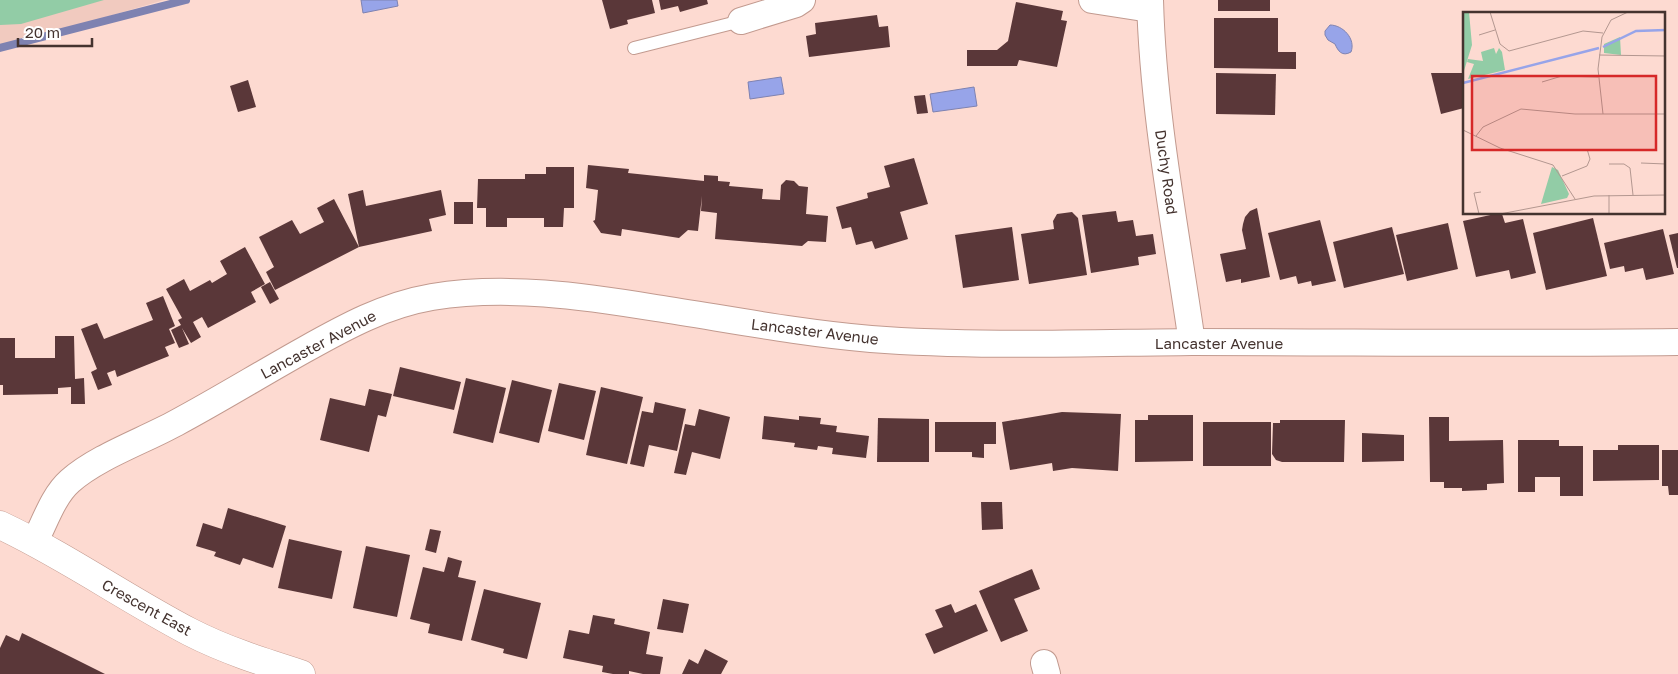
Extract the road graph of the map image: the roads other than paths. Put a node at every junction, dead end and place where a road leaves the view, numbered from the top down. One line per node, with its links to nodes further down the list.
1 (802, 0): 4 (street)
2 (1092, 0): 3 (street)
3 (1150, 5): 6 (street, Duchy Road)
4 (741, 21): 5 (lane)
5 (634, 48)
6 (1190, 342): 7 (street, Lancaster Avenue); 9 (street, Lancaster Avenue)
7 (1678, 342)
8 (0, 525): 9 (street, Crescent East)
9 (35, 541): 10 (street, Crescent East)
10 (301, 674)

